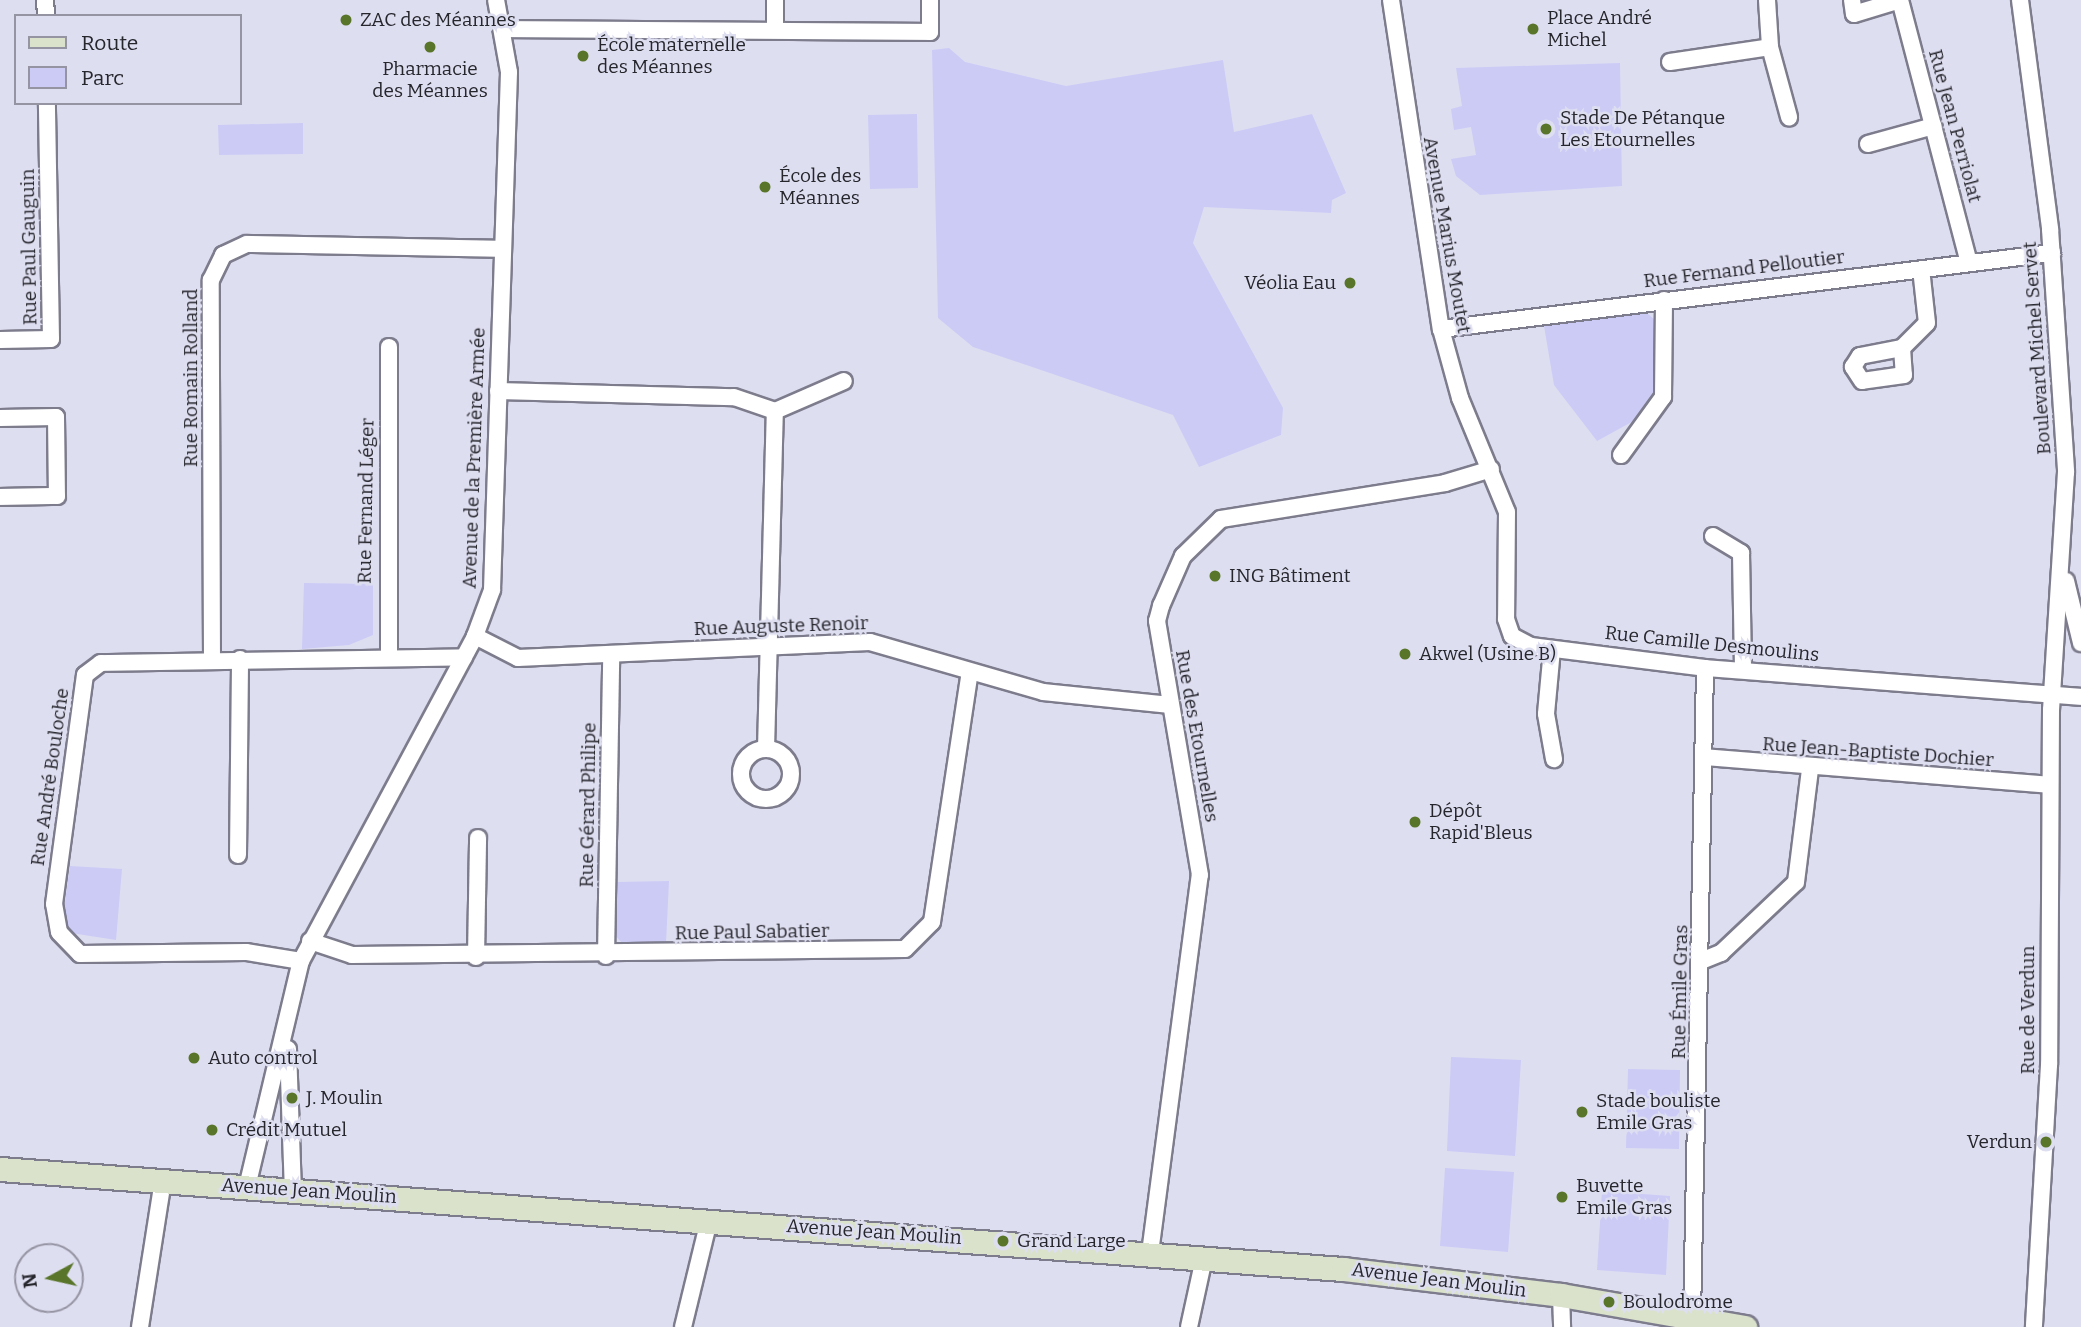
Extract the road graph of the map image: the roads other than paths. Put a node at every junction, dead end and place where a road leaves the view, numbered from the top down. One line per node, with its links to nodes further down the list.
1 (496, 0): 9 (street, Avenue de la Première Armée)
2 (775, 0): 10 (street)
3 (930, 0): 10 (street)
4 (1391, 0): 22 (street, Avenue Marius Moutet)
5 (1767, 0): 11 (street)
6 (1853, 0): 7 (street, Rue Jean Perriolat)
7 (1900, 0): 15 (street, Rue Jean Perriolat)
8 (2020, 0): 18 (street, Boulevard Michel Servet)
9 (504, 29): 10 (street); 17 (street, Avenue de la Première Armée)
10 (775, 29)
11 (1770, 47): 12 (street); 14 (street)
12 (1670, 62)
13 (47, 105): 23 (street, Rue Paul Gauguin)
14 (1789, 117)
15 (1934, 126): 16 (street); 19 (street, Rue Jean Perriolat)
16 (1868, 145)
17 (502, 249): 27 (street, Avenue de la Première Armée); 43 (street, Rue Romain Rolland)
18 (2052, 253): 19 (street, Rue Fernand Pelloutier); 34 (street, Boulevard Michel Servet)
19 (1969, 263): 20 (street, Rue Fernand Pelloutier)
20 (1921, 268): 21 (street, Rue Fernand Pelloutier); 25 (street)
21 (1664, 300): 22 (street, Rue Fernand Pelloutier); 30 (street)
22 (1441, 330): 31 (street, Avenue Marius Moutet)
23 (0, 340)
24 (389, 347): 39 (street, Rue Fernand Léger)
25 (1902, 348)
26 (844, 381): 28 (street)
27 (498, 391): 28 (street); 35 (street, Avenue de la Première Armée)
28 (775, 411): 37 (street)
29 (0, 418): 32 (street)
30 (1621, 455)
31 (1491, 469): 38 (street, Rue Camille Desmoulins); 49 (street, Rue des Etournelles)
32 (0, 497)
33 (1713, 536): 45 (street)
34 (2064, 574): 36 (street); 47 (street, Boulevard Michel Servet)
35 (475, 636): 40 (street, Rue Auguste Renoir); 41 (street, Avenue de la Première Armée)
36 (2081, 643)
37 (766, 644): 40 (street, Rue Auguste Renoir); 46 (street, Rue Auguste Renoir); 50 (street)
38 (1552, 649): 44 (street, Rue Camille Desmoulins); 52 (street)
39 (389, 655): 41 (street, Rue André Bouloche); 42 (street, Rue André Bouloche)
40 (611, 655): 58 (street, Rue Gérard Philipe)
41 (464, 657): 57 (street, Avenue de la Première Armée)
42 (240, 659): 43 (street, Rue André Bouloche); 56 (street)
43 (212, 660): 60 (street, Rue André Bouloche)
44 (1705, 668): 45 (street, Rue Camille Desmoulins); 51 (street, Rue Émile Gras)
45 (1743, 670): 47 (street, Rue Camille Desmoulins)
46 (970, 671): 49 (street, Rue Auguste Renoir); 58 (street, Rue Paul Sabatier)
47 (2053, 694): 48 (street, Rue Camille Desmoulins); 54 (street, Rue de Verdun)
48 (2081, 697)
49 (1170, 705): 70 (street, Rue des Etournelles)
50 (766, 748)
51 (1704, 757): 53 (street, Rue Jean-Baptiste Dochier); 61 (street, Rue Émile Gras)
52 (1554, 759)
53 (1810, 770): 54 (street, Rue Jean-Baptiste Dochier); 61 (street)
54 (2050, 785): 79 (street, Rue de Verdun)
55 (478, 838): 59 (street)
56 (238, 855)
57 (310, 941): 59 (street, Rue Paul Sabatier); 60 (street, Avenue de la Première Armée)
58 (606, 956): 59 (street, Rue Paul Sabatier)
59 (476, 957)
60 (301, 961): 62 (street, Avenue de la Première Armée)
61 (1701, 961): 73 (street, Rue Émile Gras)
62 (287, 1040): 63 (street, Avenue de la Première Armée); 64 (street, Avenue de la Première Armée)
63 (262, 1146): 64 (street); 67 (street, Avenue de la Première Armée)
64 (292, 1149): 68 (street, Avenue de la Première Armée)
65 (0, 1169): 66 (main road, Avenue Jean Moulin)
66 (163, 1180): 67 (main road, Avenue Jean Moulin); 74 (street)
67 (247, 1187): 68 (main road, Avenue Jean Moulin)
68 (293, 1190): 69 (main road, Avenue Jean Moulin)
69 (709, 1220): 70 (main road, Avenue Jean Moulin); 75 (street)
70 (1150, 1253): 71 (main road, Avenue Jean Moulin)
71 (1204, 1258): 72 (main road, Avenue Jean Moulin); 76 (street)
72 (1561, 1295): 73 (main road, Avenue Jean Moulin); 77 (street)
73 (1692, 1317): 78 (main road, Avenue Jean Moulin)
74 (140, 1327)
75 (683, 1327)
76 (1189, 1327)
77 (1562, 1327)
78 (1745, 1327)
79 (2034, 1327)

